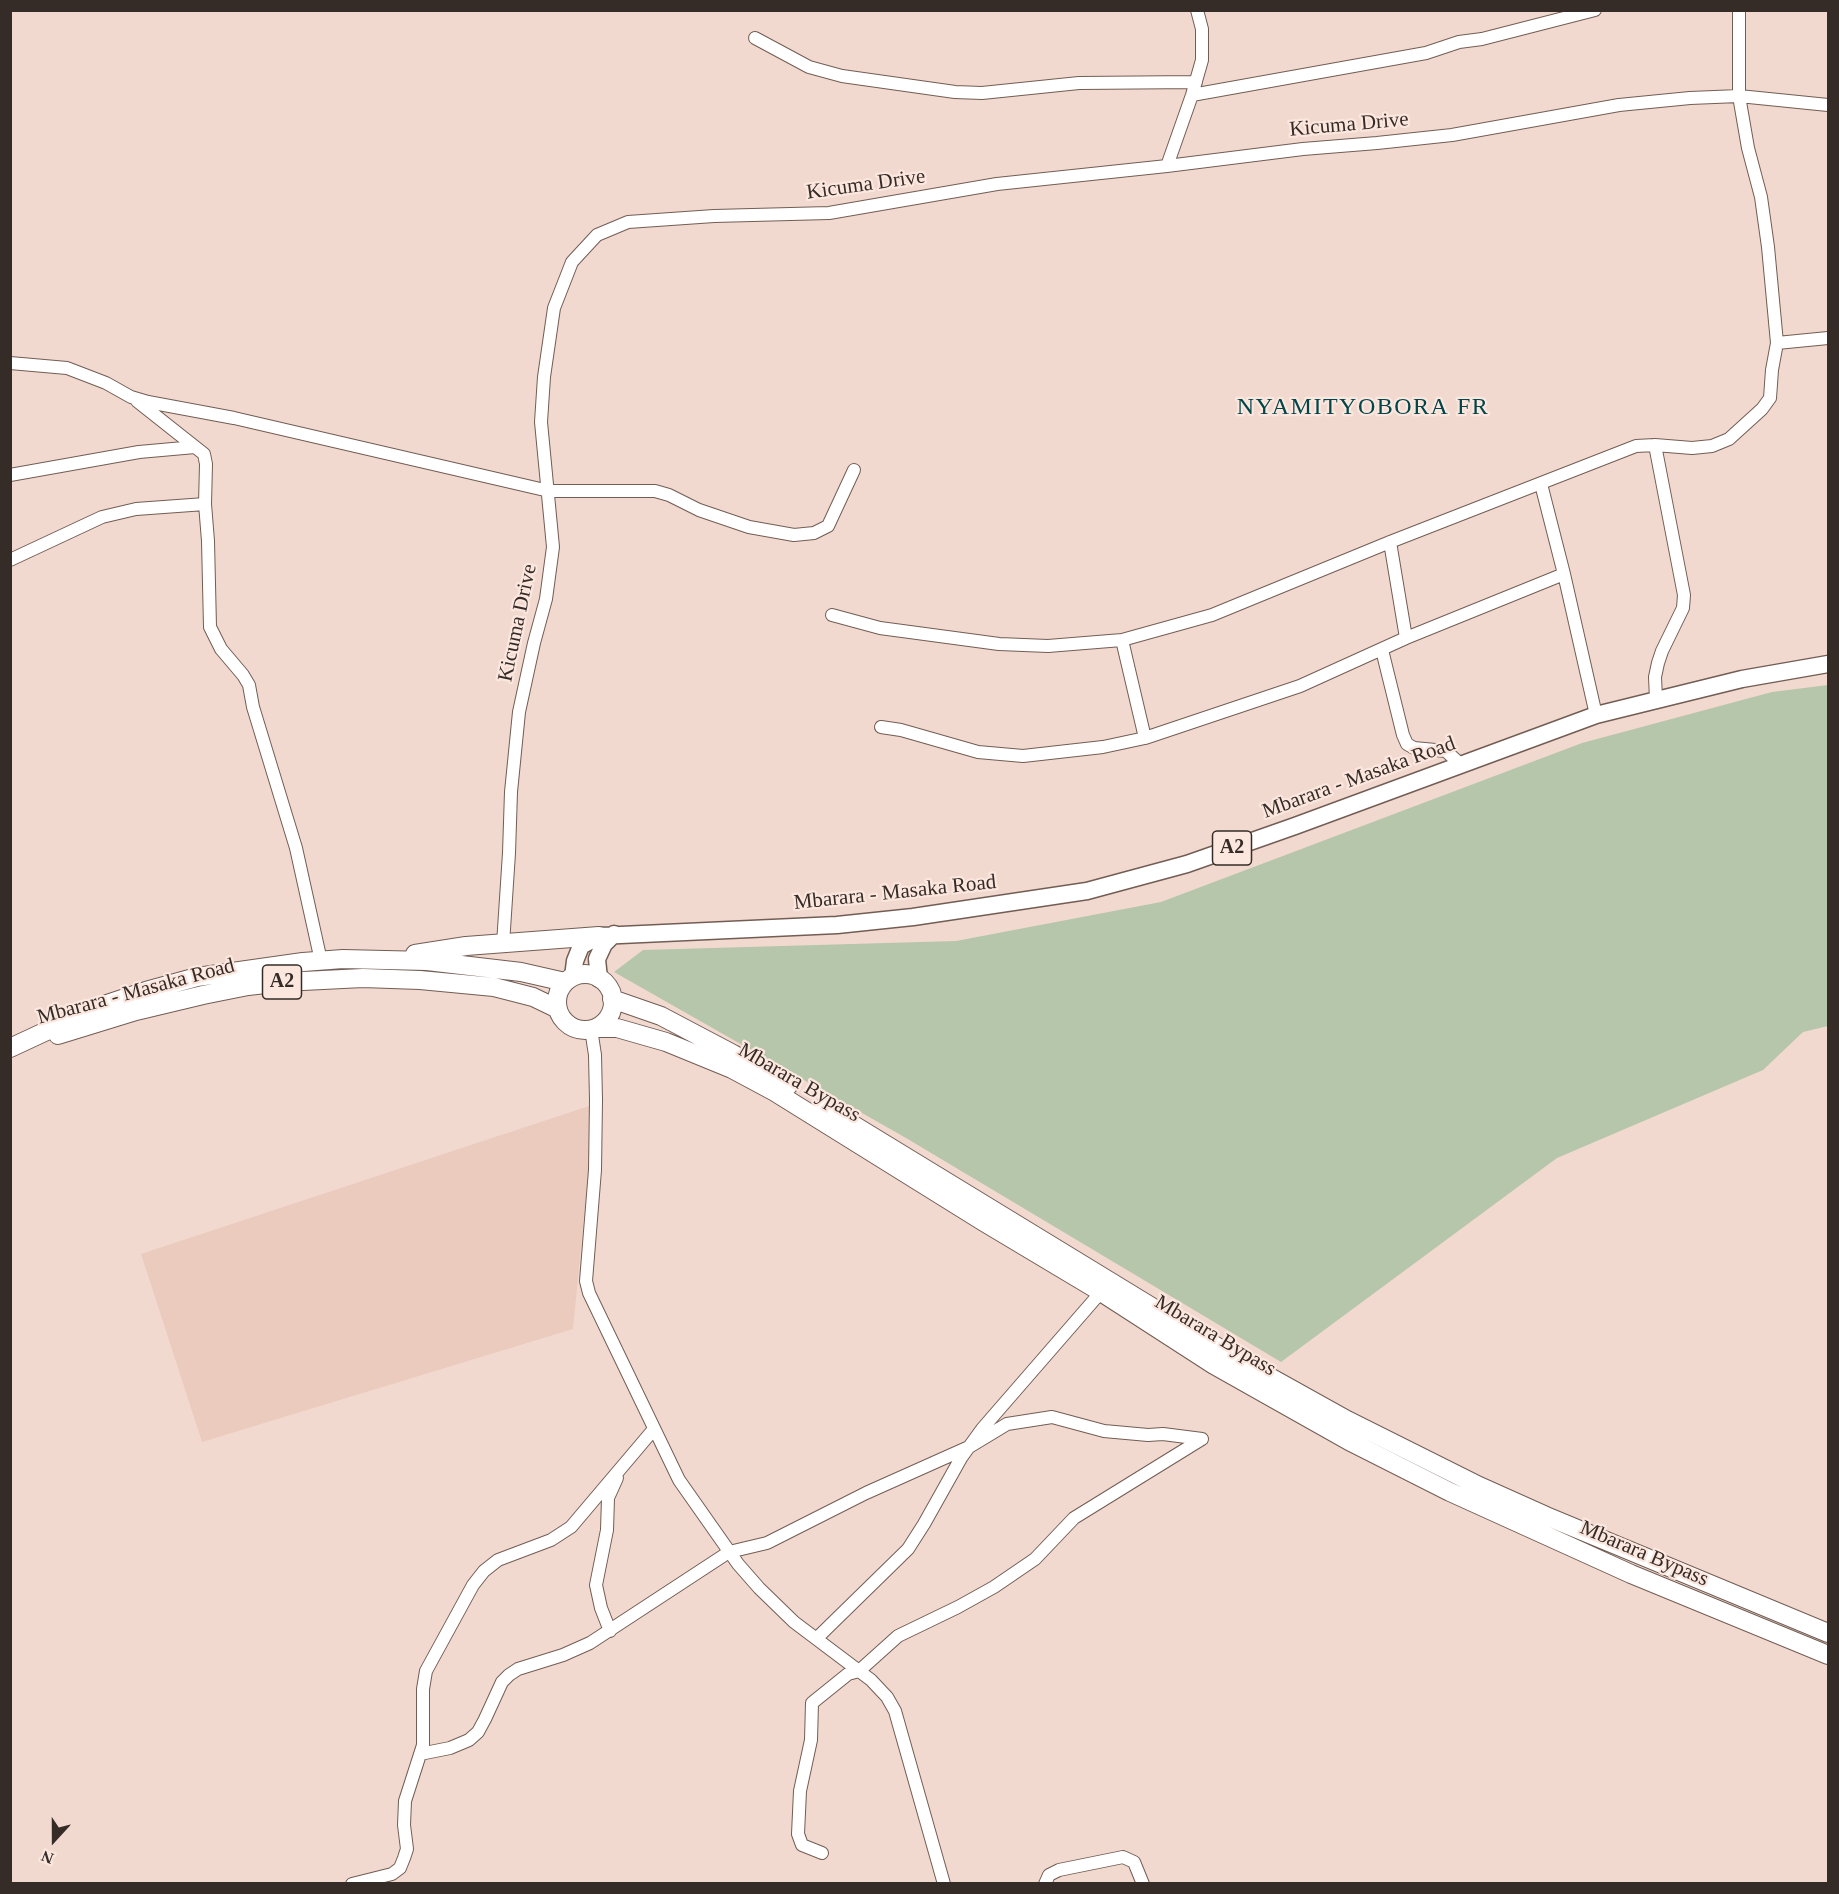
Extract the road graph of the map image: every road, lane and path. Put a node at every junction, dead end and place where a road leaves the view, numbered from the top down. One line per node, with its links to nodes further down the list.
1 (1197, 10): 5 (street)
2 (1595, 10): 6 (street)
3 (1739, 10): 7 (street)
4 (755, 39): 5 (street)
5 (1196, 82): 6 (street)
6 (1192, 95): 9 (street)
7 (1739, 96): 8 (street, Kicuma Drive); 9 (street, Kicuma Drive); 11 (street)
8 (1828, 105)
9 (1167, 166): 19 (street, Kicuma Drive)
10 (1828, 338): 11 (street)
11 (1777, 343): 14 (street)
12 (10, 363): 13 (street)
13 (131, 397): 15 (street); 19 (street)
14 (1655, 445): 18 (street); 29 (street)
15 (195, 447): 17 (street); 20 (street)
16 (854, 470): 19 (street)
17 (10, 475)
18 (1541, 484): 21 (street); 23 (street)
19 (549, 491): 35 (street, Kicuma Drive)
20 (205, 504): 22 (street); 38 (street)
21 (1390, 542): 25 (street); 26 (street)
22 (10, 560)
23 (1564, 574): 25 (street); 30 (street)
24 (832, 615): 26 (street)
25 (1406, 638): 27 (street)
26 (1122, 640): 32 (street)
27 (1382, 650): 32 (street); 33 (street)
28 (1828, 664): 29 (main road, Mbarara - Masaka Road / A2)
29 (1656, 699): 30 (main road, Mbarara - Masaka Road / A2)
30 (1596, 715): 33 (main road, Mbarara - Masaka Road / A2)
31 (880, 727): 32 (street)
32 (1145, 738)
33 (1460, 764): 34 (main road, Mbarara - Masaka Road / A2)
34 (606, 935): 35 (highway, A2); 40 (main road); 41 (main road)
35 (503, 944): 36 (highway, A2)
36 (466, 946): 37 (highway, A2); 39 (highway)
37 (387, 959): 38 (highway, Mbarara - Masaka Road / A2); 39 (highway, Mbarara - Masaka Road / A2)
38 (321, 961): 45 (highway, Mbarara - Masaka Road / A2)
39 (466, 965): 41 (highway, Mbarara - Masaka Road / A2)
40 (599, 979): 41 (highway, A2); 42 (highway)
41 (569, 980): 43 (highway)
42 (612, 999): 44 (highway); 52 (highway, Mbarara Bypass)
43 (558, 1009): 44 (highway, A2); 45 (highway, Mbarara - Masaka Road / A2)
44 (594, 1029): 46 (highway, Mbarara Bypass); 47 (street)
45 (10, 1048)
46 (1101, 1292): 48 (street); 54 (highway, Mbarara Bypass)
47 (654, 1429): 49 (street); 50 (street)
48 (969, 1447): 50 (street); 53 (street); 55 (street)
49 (623, 1465): 51 (street); 56 (street)
50 (729, 1552): 51 (street); 53 (street)
51 (610, 1631): 56 (street)
52 (1828, 1633)
53 (817, 1638): 55 (street)
54 (1828, 1655)
55 (859, 1671): 57 (street); 59 (street)
56 (420, 1754): 58 (street)
57 (822, 1853)
58 (352, 1884)
59 (944, 1884)
60 (1045, 1884): 61 (street)
61 (1143, 1884)

